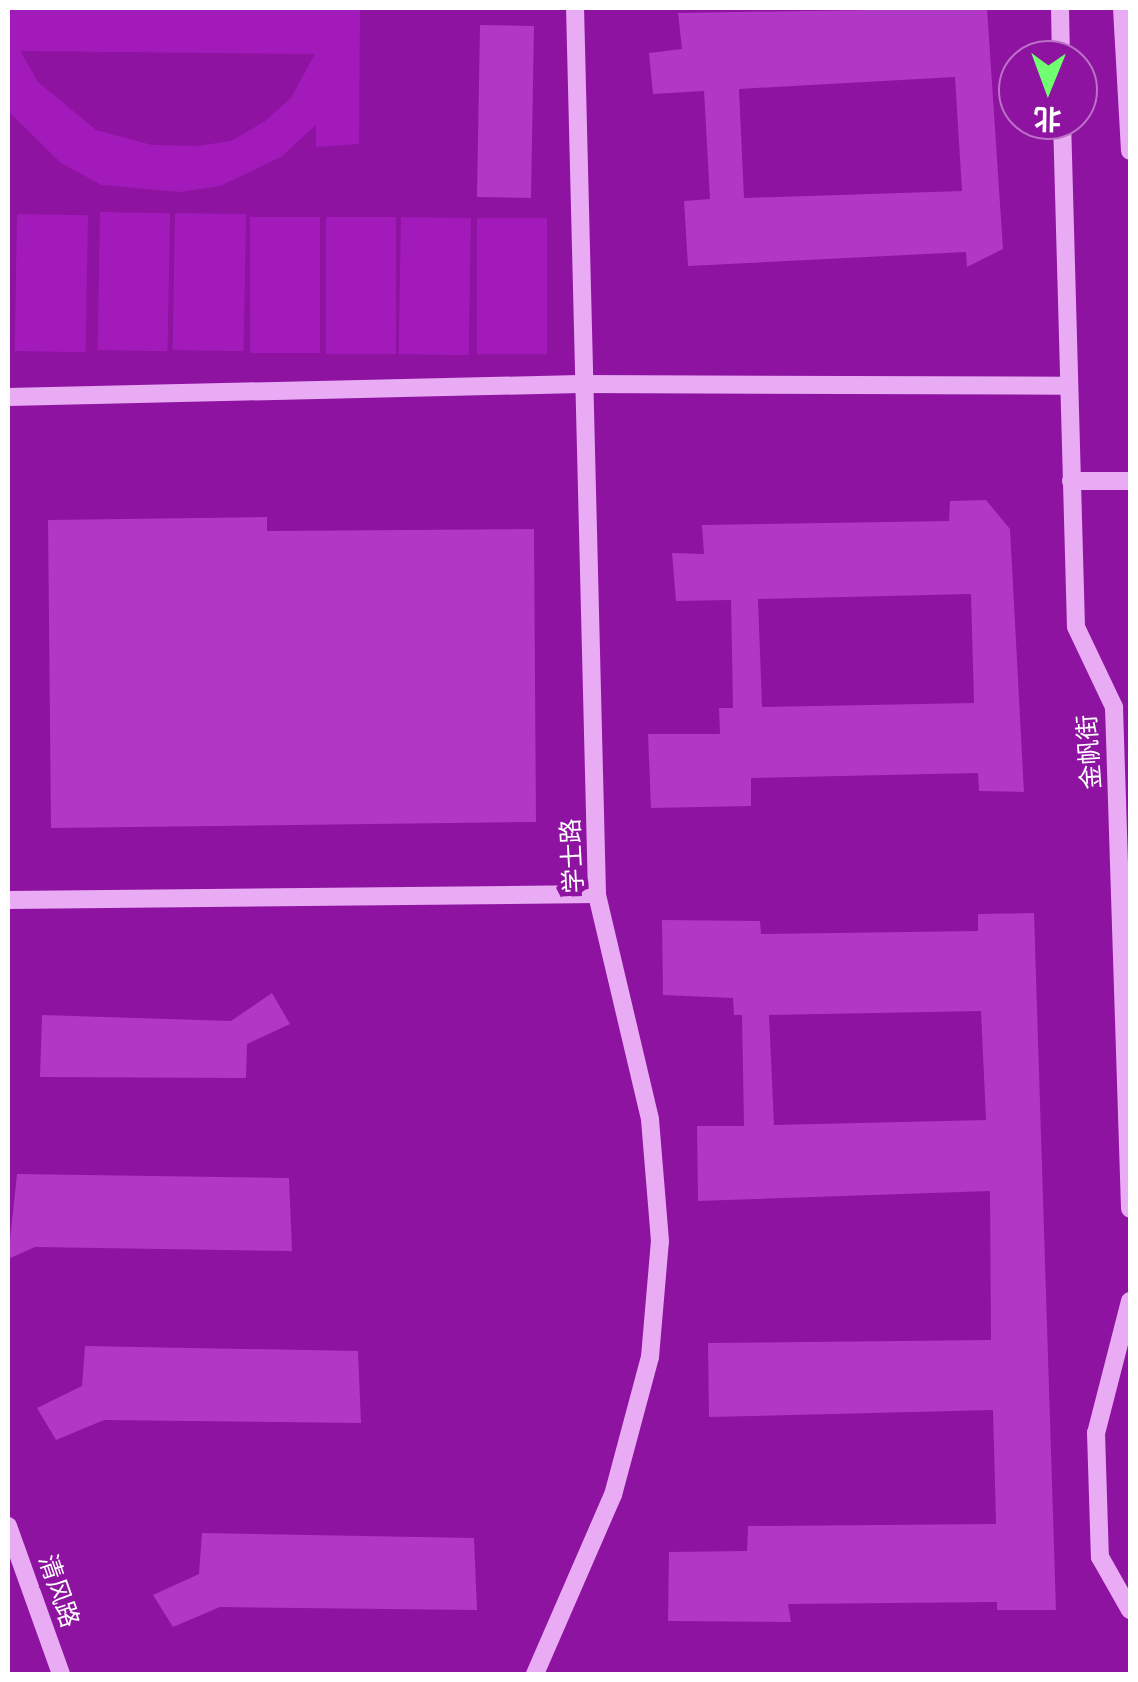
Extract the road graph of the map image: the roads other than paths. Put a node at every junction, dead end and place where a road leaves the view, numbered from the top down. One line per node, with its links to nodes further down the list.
1 (575, 8): 7 (street, 学士路)
2 (1060, 8): 4 (street)
3 (1122, 8): 6 (street)
4 (1061, 40)
5 (1062, 140): 8 (street, 金帆街)
6 (1130, 151)
7 (580, 384): 8 (street); 9 (street); 13 (street, 学士路)
8 (1067, 386): 10 (street, 金帆街)
9 (8, 398)
10 (1070, 481): 11 (street); 12 (street, 金帆街)
11 (1130, 481)
12 (1124, 794): 15 (street, 金帆街)
13 (597, 894): 14 (street); 22 (street, 学士路)
14 (8, 900)
15 (1127, 985): 16 (street, 金帆街)
16 (1130, 1162): 17 (street, 金帆街)
17 (1130, 1210)
18 (1130, 1301): 20 (street)
19 (8, 1526): 21 (street, 清风路)
20 (1130, 1610)
21 (60, 1674)
22 (535, 1674)

